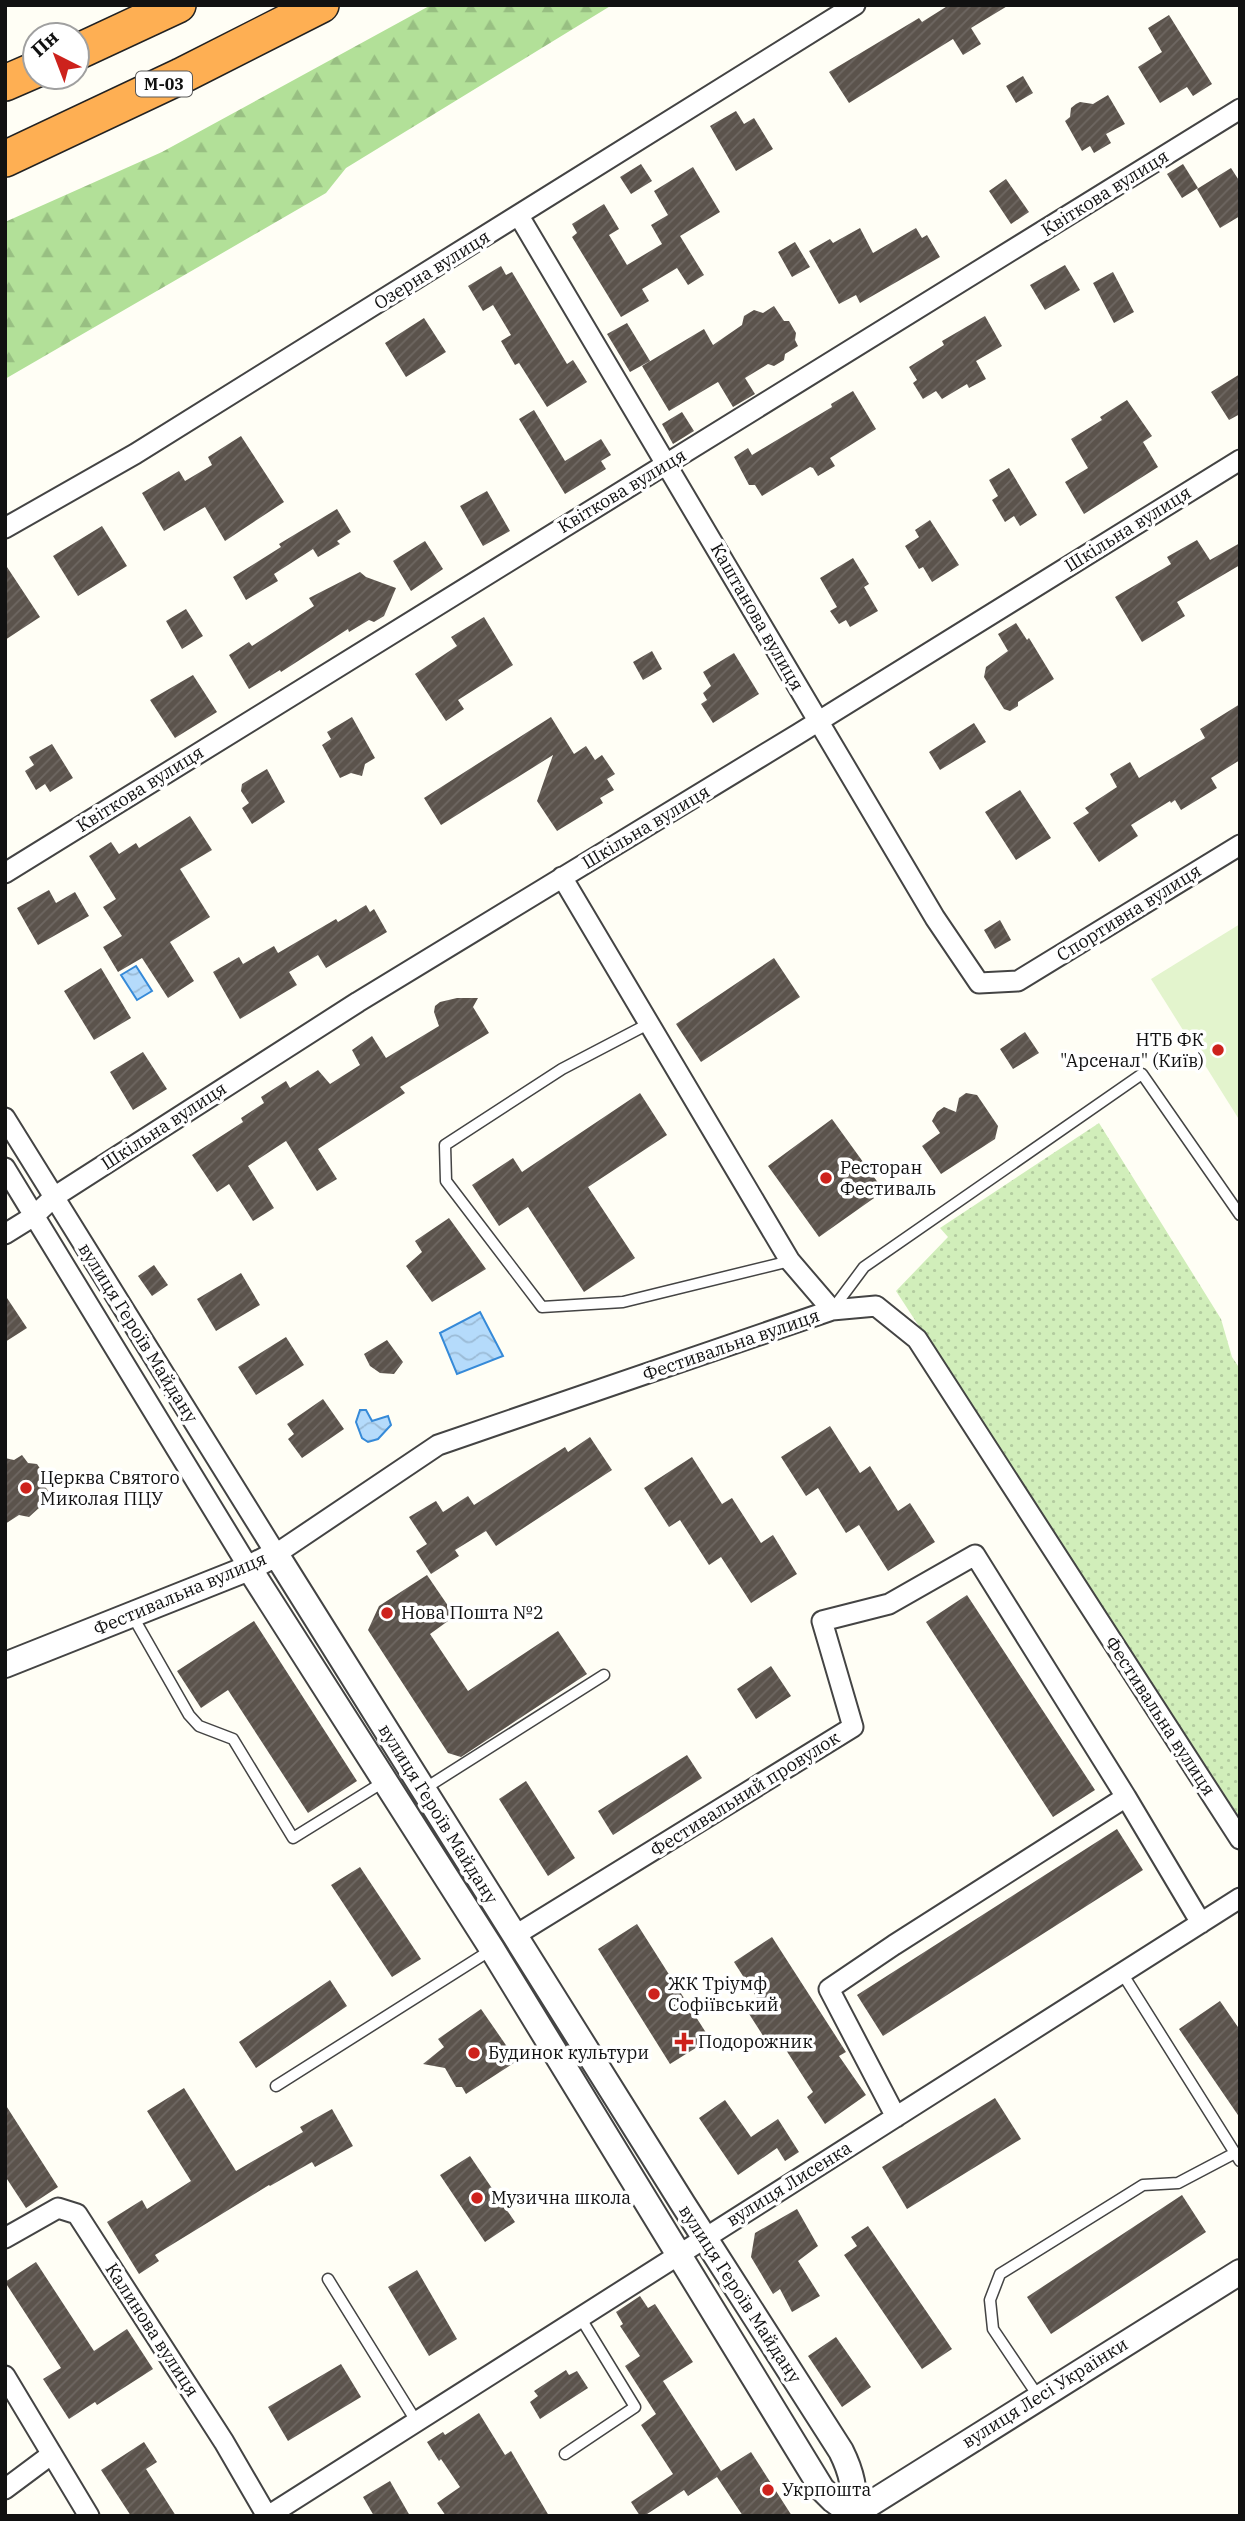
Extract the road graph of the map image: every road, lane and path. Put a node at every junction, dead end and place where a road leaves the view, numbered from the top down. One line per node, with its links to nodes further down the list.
1 (178, 5): 4 (highway)
2 (321, 5): 6 (highway, М-03)
3 (855, 5): 7 (street, Озерна вулиця)
4 (91, 45)
5 (1240, 109): 9 (street, Квіткова вулиця)
6 (5, 159)
7 (519, 216): 9 (street, Каштанова вулиця); 10 (street, Озерна вулиця)
8 (1240, 460): 11 (street, Шкільна вулиця)
9 (667, 463): 11 (street, Каштанова вулиця); 13 (street, Квіткова вулиця)
10 (5, 528)
11 (818, 722): 14 (street, Шкільна вулиця); 15 (street, Каштанова вулиця)
12 (1240, 845): 15 (street, Спортивна вулиця)
13 (5, 873)
14 (562, 877): 16 (street); 19 (street, Шкільна вулиця)
15 (1018, 981)
16 (650, 1023): 23 (street); 23 (lane)
17 (5, 1118): 19 (street, вулиця Героїв Майдану)
18 (5, 1168): 21 (street, вулиця Героїв Майдану)
19 (54, 1197): 21 (street, Шкільна вулиця); 25 (street, вулиця Героїв Майдану)
20 (1240, 1215): 24 (lane)
21 (34, 1216): 22 (street, Шкільна вулиця); 26 (street, вулиця Героїв Майдану)
22 (5, 1234)
23 (790, 1261): 24 (street)
24 (832, 1310): 25 (street, Фестивальна вулиця); 33 (street, Фестивальна вулиця)
25 (276, 1553): 26 (street, Фестивальна вулиця); 31 (street, вулиця Героїв Майдану)
26 (249, 1568): 27 (street, Фестивальна вулиця); 30 (street, вулиця Героїв Майдану)
27 (131, 1615): 28 (street, Фестивальна вулиця); 30 (lane)
28 (5, 1665)
29 (604, 1675): 31 (lane)
30 (386, 1780): 37 (street, вулиця Героїв Майдану)
31 (423, 1789): 36 (street, вулиця Героїв Майдану)
32 (1126, 1797): 35 (street); 36 (street, Фестивальний провулок); 40 (street)
33 (1240, 1839)
34 (1240, 1898): 35 (street, вулиця Лисенка)
35 (1201, 1923): 38 (street, вулиця Лисенка)
36 (514, 1936): 43 (street, вулиця Героїв Майдану)
37 (492, 1949): 39 (lane); 44 (street, вулиця Героїв Майдану)
38 (1122, 1973): 40 (street, вулиця Лисенка); 41 (lane)
39 (275, 2086)
40 (896, 2117): 43 (street, вулиця Лисенка)
41 (1237, 2157): 49 (lane)
42 (5, 2238): 56 (street, Калинова вулиця)
43 (704, 2238): 44 (street, вулиця Лисенка); 54 (street, вулиця Героїв Майдану)
44 (680, 2253): 47 (street, вулиця Лисенка); 54 (street, вулиця Героїв Майдану)
45 (1240, 2272): 49 (street, вулиця Лесі Українки)
46 (328, 2279): 50 (lane)
47 (580, 2317): 50 (street, вулиця Лисенка); 52 (lane)
48 (7, 2383): 51 (street)
49 (1039, 2397): 54 (street, вулиця Лесі Українки)
50 (416, 2421): 56 (street, вулиця Лисенка)
51 (52, 2454): 53 (street); 55 (street)
52 (565, 2454)
53 (5, 2489)
54 (853, 2515)
55 (89, 2516)
56 (267, 2516)

